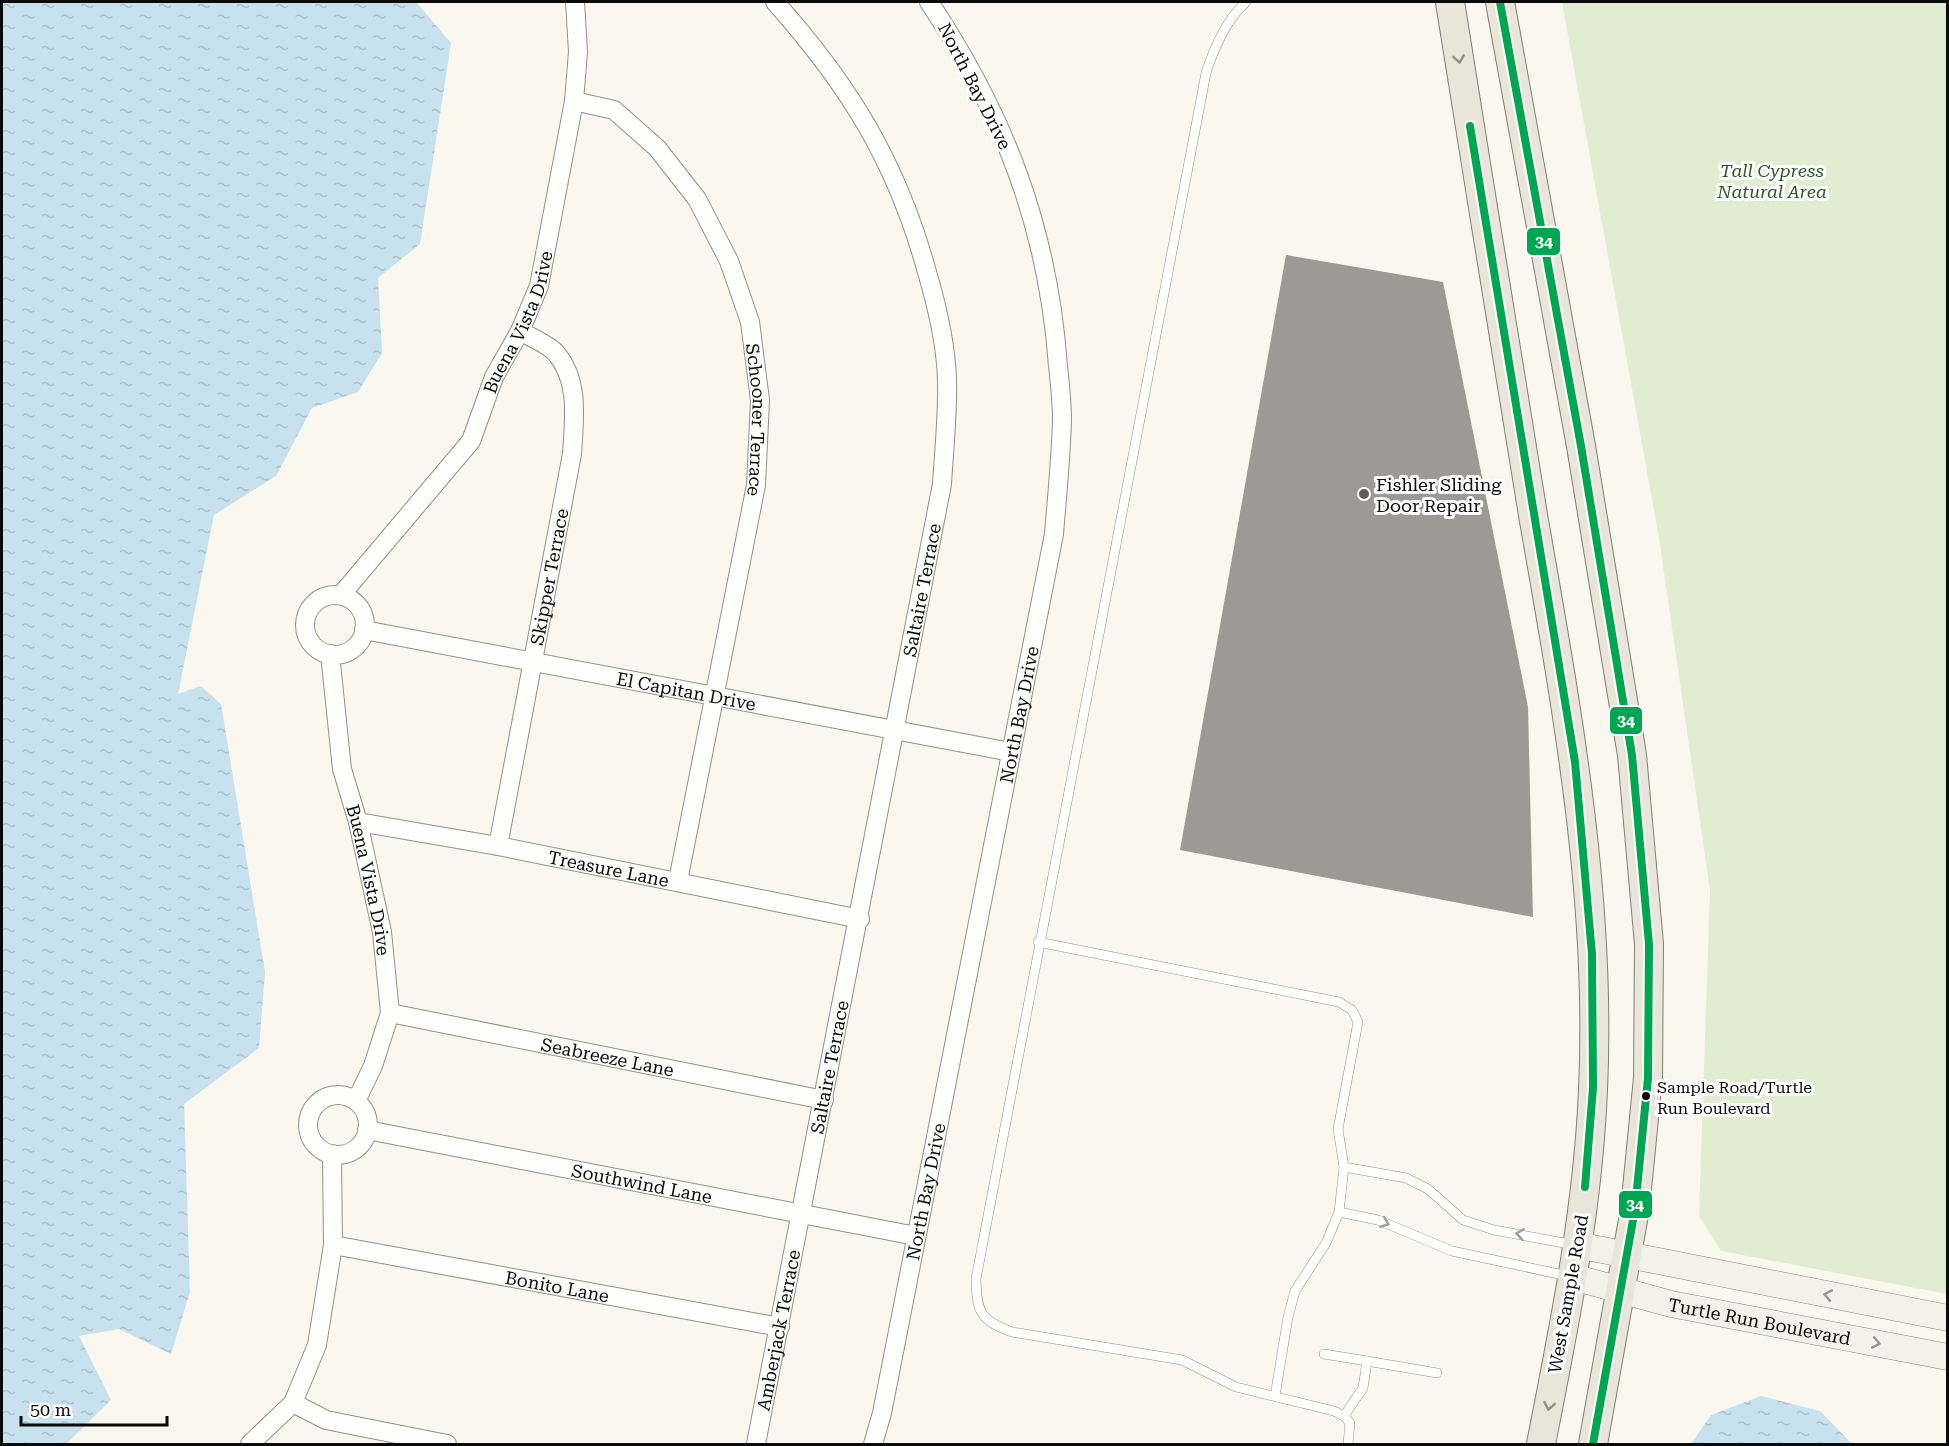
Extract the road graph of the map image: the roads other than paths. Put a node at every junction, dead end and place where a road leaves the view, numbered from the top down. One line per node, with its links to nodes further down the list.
1 (575, 2): 7 (street, Buena Vista Drive)
2 (775, 2): 14 (street, Saltaire Terrace)
3 (929, 2): 15 (street, North Bay Drive)
4 (1245, 2): 20 (lane)
5 (1450, 2): 31 (main road, West Sample Road, one-way to 31)
6 (1500, 2): 32 (main road)
7 (574, 102): 8 (street, Buena Vista Drive); 13 (street, Schooner Terrace)
8 (520, 331): 9 (street, Buena Vista Drive); 12 (street, Skipper Terrace)
9 (341, 595): 10 (street); 11 (street)
10 (364, 630): 11 (street); 12 (street, El Capitan Drive)
11 (330, 654): 16 (street, Buena Vista Drive)
12 (532, 661): 13 (street, El Capitan Drive); 17 (street, Skipper Terrace)
13 (714, 698): 14 (street, El Capitan Drive); 18 (street, Schooner Terrace)
14 (896, 731): 15 (street, El Capitan Drive); 19 (street, Saltaire Terrace)
15 (1011, 752): 29 (street, North Bay Drive)
16 (358, 822): 17 (street, Treasure Lane); 21 (street, Buena Vista Drive)
17 (498, 846): 18 (street, Treasure Lane)
18 (678, 881): 19 (street, Treasure Lane)
19 (860, 919): 22 (street, Saltaire Terrace)
20 (1038, 942): 26 (lane); 41 (lane)
21 (390, 1013): 22 (street, Seabreeze Lane); 23 (street, Buena Vista Drive)
22 (824, 1100): 28 (street, Saltaire Terrace)
23 (356, 1101): 24 (street); 25 (street)
24 (367, 1130): 25 (street); 28 (street, Southwind Lane)
25 (332, 1154): 30 (street)
26 (1344, 1167): 27 (lane); 31 (lane, one-way to 26)
27 (1339, 1212): 33 (lane, one-way to 33); 41 (lane)
28 (802, 1216): 29 (street, Southwind Lane); 36 (street, Amberjack Terrace)
29 (916, 1236): 48 (street, North Bay Drive)
30 (333, 1245): 36 (street, Bonito Lane); 42 (street)
31 (1577, 1245): 32 (street, Turtle Run Boulevard); 33 (main road, West Sample Road)
32 (1628, 1256): 34 (main road); 35 (street, Turtle Run Boulevard, one-way to 32)
33 (1573, 1277): 34 (street, Turtle Run Boulevard); 50 (main road, West Sample Road, one-way to 50)
34 (1622, 1290): 38 (street, Turtle Run Boulevard, one-way to 38); 51 (main road)
35 (1947, 1318)
36 (780, 1327): 47 (street, Amberjack Terrace)
37 (1324, 1354): 39 (lane)
38 (1947, 1357)
39 (1367, 1361): 40 (lane); 43 (lane)
40 (1437, 1373)
41 (1275, 1396): 43 (lane)
42 (293, 1403): 44 (street); 45 (street)
43 (1344, 1416): 49 (lane)
44 (374, 1438): 46 (street)
45 (250, 1444)
46 (447, 1444)
47 (756, 1444)
48 (873, 1444)
49 (1348, 1444)
50 (1541, 1444)
51 (1593, 1444)

